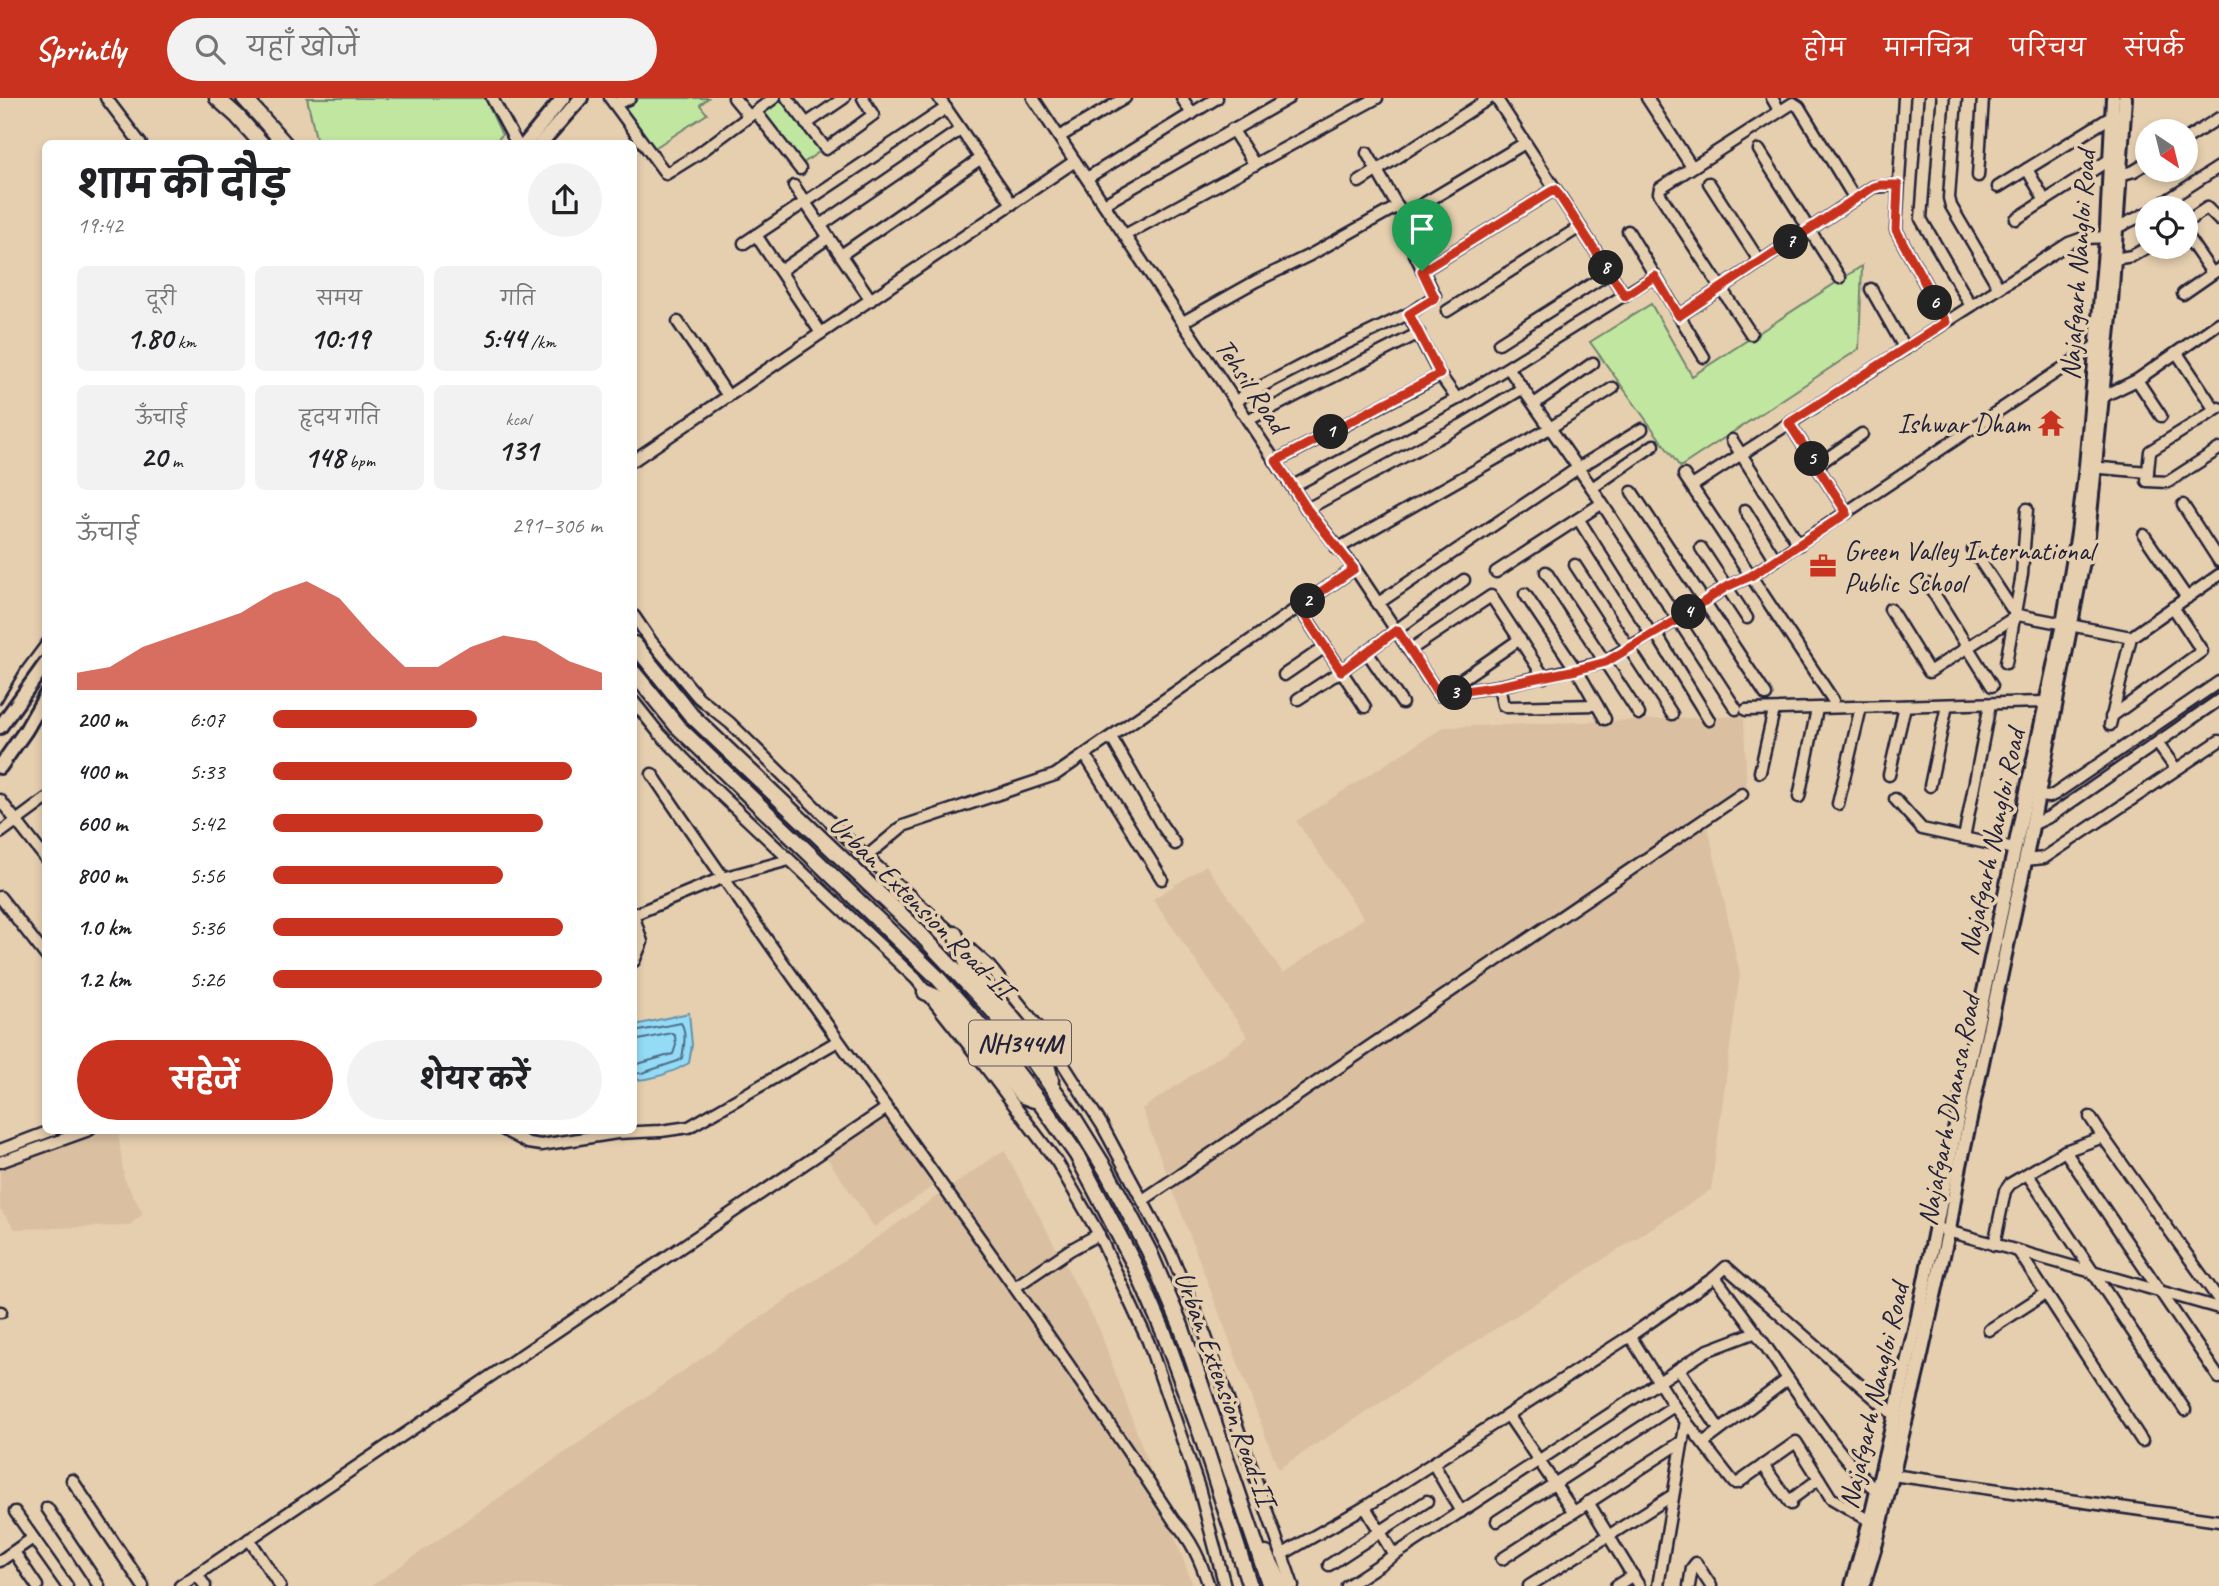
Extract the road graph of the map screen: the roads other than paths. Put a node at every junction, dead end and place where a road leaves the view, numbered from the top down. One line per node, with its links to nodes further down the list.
1 (107, 98): 43 (street)
2 (217, 98): 44 (highway)
3 (244, 98): 45 (highway)
4 (492, 98): 46 (street)
5 (563, 98): 47 (main road)
6 (581, 98): 48 (main road)
7 (630, 98): 30 (street)
8 (734, 98): 34 (street)
9 (774, 98): 34 (street)
10 (844, 98): 38 (street)
11 (863, 98): 38 (street)
12 (939, 98): 32 (street)
13 (1033, 98): 42 (street, Tehsil Road)
14 (1182, 98): 35 (street)
15 (1217, 98): 35 (street)
16 (1289, 98): 39 (street)
17 (1377, 98): 31 (street)
18 (1490, 98): 61 (street)
19 (1496, 98): 49 (street)
20 (1647, 98): 56 (street)
21 (1772, 98): 33 (street)
22 (1904, 98): 67 (street)
23 (1930, 98): 108 (street)
24 (1956, 98): 102 (street)
25 (1983, 98): 63 (street)
26 (2113, 98): 36 (main road, Najafgarh Nangloi Road)
27 (2124, 98): 62 (main road)
28 (1120, 99): 42 (street)
29 (792, 100): 38 (street)
30 (613, 101): 34 (street)
31 (1363, 101): 55 (street)
32 (946, 108): 40 (street); 74 (street)
33 (1779, 110): 56 (street); 72 (street)
34 (752, 114): 58 (street)
35 (1192, 114): 64 (street)
36 (2111, 117): 53 (main road, Najafgarh Nangloi Road); 59 (street)
37 (2219, 118): 41 (street)
38 (806, 124)
39 (1232, 130): 55 (street); 76 (street)
40 (960, 131): 52 (street); 82 (street)
41 (2198, 131)
42 (1059, 137): 54 (street, Tehsil Road)
43 (138, 140)
44 (258, 140)
45 (281, 140)
46 (515, 140)
47 (528, 140)
48 (544, 140)
49 (1525, 143): 70 (street); 77 (street)
50 (1759, 150): 84 (street)
51 (1367, 153): 61 (street)
52 (980, 159): 75 (street); 93 (street)
53 (2109, 160): 73 (street); 86 (main road, Najafgarh Nangloi Road)
54 (1075, 161): 64 (street, Tehsil Road); 75 (street)
55 (1255, 166): 88 (street)
56 (1692, 167): 103 (street)
57 (2219, 167): 71 (street)
58 (800, 169)
59 (2027, 169): 69 (street); 73 (street)
60 (2135, 170): 62 (street)
61 (1377, 171): 65 (street); 77 (street)
62 (2120, 175): 86 (main road)
63 (1978, 176)
64 (1087, 178): 76 (street, Tehsil Road)
65 (1359, 182)
66 (1709, 183): 95 (street)
67 (1898, 185): 72 (street); 114 (street)
68 (794, 186): 74 (street)
69 (1998, 187)
70 (1555, 189): 83 (street); 97 (street)
71 (2174, 196)
72 (1855, 199): 84 (street)
73 (2045, 201): 79 (street)
74 (805, 202): 82 (street); 87 (street)
75 (1012, 204): 107 (street)
76 (1104, 204): 88 (street, Tehsil Road)
77 (1400, 211): 97 (street); 113 (street)
78 (2198, 214): 80 (street)
79 (2016, 219)
80 (2219, 219)
81 (2135, 220): 86 (street)
82 (821, 225): 89 (street)
83 (1580, 227): 99 (street); 109 (street)
84 (1809, 230): 95 (street); 101 (street)
85 (1628, 231): 100 (street)
86 (2113, 234): 94 (main road); 102 (street); 120 (main road, Najafgarh Nangloi Road)
87 (755, 235): 90 (street); 96 (street)
88 (1125, 235): 113 (street, Tehsil Road)
89 (828, 237): 93 (street); 96 (street)
90 (744, 243)
91 (2198, 249): 98 (street)
92 (2135, 254): 94 (street)
93 (841, 255): 107 (street)
94 (2114, 258): 132 (main road)
95 (1760, 262): 103 (street)
96 (780, 271): 116 (street)
97 (1422, 271): 110 (street)
98 (2216, 271): 105 (street)
99 (1609, 273): 106 (street); 119 (street)
100 (1655, 276): 106 (street); 111 (street)
101 (1840, 278)
102 (1999, 288): 108 (street)
103 (1720, 289): 111 (street); 118 (street)
104 (1871, 289): 121 (street)
105 (2183, 294)
106 (1625, 296): 125 (street)
107 (871, 300): 116 (street)
108 (1970, 306): 114 (street)
109 (1447, 311)
110 (1409, 314): 117 (street); 133 (street)
111 (1679, 316): 123 (street)
112 (678, 322): 130 (street)
113 (1183, 322): 133 (street, Tehsil Road)
114 (1946, 322): 121 (street)
115 (2219, 323): 122 (street)
116 (821, 333): 130 (street)
117 (1419, 333): 126 (street); 137 (street)
118 (1751, 334)
119 (1499, 343)
120 (2097, 345): 132 (main road, Najafgarh Nangloi Road); 162 (street)
121 (1905, 349): 138 (street)
122 (2177, 353): 127 (street); 135 (street)
123 (1704, 357)
124 (1593, 363): 134 (street)
125 (1509, 369): 128 (street); 131 (street)
126 (1440, 374): 131 (street); 147 (street)
127 (2137, 380): 132 (street); 136 (street)
128 (1522, 388): 134 (street); 159 (street)
129 (1614, 388): 139 (street)
130 (728, 396): 146 (street)
131 (1457, 399): 153 (street)
132 (2097, 400): 149 (main road, Najafgarh Nangloi Road)
133 (1236, 402): 137 (street, Tehsil Road)
134 (1534, 404): 139 (street)
135 (2217, 409): 151 (street)
136 (2161, 416)
137 (1248, 420): 147 (street, Tehsil Road)
138 (1789, 423): 145 (street); 148 (street)
139 (1550, 428): 150 (street); 167 (street)
140 (1642, 429): 150 (street)
141 (1862, 434): 148 (street)
142 (1732, 440): 145 (street)
143 (1654, 445): 155 (street)
144 (2219, 449): 151 (street)
145 (1742, 454): 154 (street); 165 (street)
146 (637, 458)
147 (1276, 461): 153 (street, Tehsil Road)
148 (1816, 466): 162 (street)
149 (2091, 467): 151 (street); 191 (main road, Najafgarh Nangloi Road)
150 (1578, 468): 155 (street); 183 (street)
151 (2148, 472)
152 (1684, 475): 154 (street)
153 (1293, 486): 159 (street, Tehsil Road)
154 (1692, 486): 176 (street)
155 (1592, 488): 157 (street)
156 (1632, 492): 182 (street)
157 (1601, 504): 163 (street); 190 (street)
158 (2183, 505): 170 (street)
159 (1307, 509): 167 (street, Tehsil Road)
160 (2027, 509): 187 (street)
161 (1745, 510): 169 (street)
162 (1847, 513): 165 (street)
163 (1579, 520): 173 (street); 193 (street)
164 (2144, 535): 181 (street)
165 (1799, 545): 169 (street)
166 (1701, 548): 179 (street)
167 (1337, 549): 172 (street, Tehsil Road)
168 (1973, 550): 187 (street)
169 (1776, 560): 176 (street)
170 (2219, 561)
171 (1575, 565): 197 (street)
172 (1354, 569): 183 (street, Tehsil Road); 184 (street)
173 (1496, 572)
174 (1546, 572): 202 (street)
175 (2219, 575): 181 (street)
176 (1751, 576): 179 (street); 216 (street)
177 (1464, 580): 192 (street)
178 (1928, 584): 198 (street)
179 (1726, 587): 182 (street); 188 (street)
180 (1525, 594): 205 (street)
181 (2187, 598): 185 (street)
182 (1704, 602): 190 (street); 214 (street)
183 (1377, 604): 192 (street, Tehsil Road)
184 (1299, 607): 196 (street); 235 (street)
185 (2173, 607): 194 (street); 194 (street)
186 (1890, 609): 198 (street)
187 (2016, 615): 191 (street); 198 (street); 203 (street)
188 (1747, 618)
189 (637, 620): 259 (street)
190 (1677, 620): 193 (street); 229 (street)
191 (2068, 624): 194 (street); 220 (main road, Najafgarh Nangloi Road); 246 (main road, Najafgarh Dhansa Road)
192 (1397, 630): 200 (street, Tehsil Road); 201 (street)
193 (1653, 633): 197 (street); 233 (street)
194 (2131, 637)
195 (1520, 639): 200 (street); 209 (street); 213 (street)
196 (1325, 647): 206 (street); 207 (street)
197 (1630, 647): 202 (street); 231 (street)
198 (1968, 647): 212 (street)
199 (637, 649): 270 (highway, Urban Extension Road-II / NH344M)
200 (1410, 650): 213 (street, Tehsil Road)
201 (1367, 652): 206 (street); 219 (street)
202 (1606, 662): 205 (street); 230 (street)
203 (2006, 663)
204 (42, 669): 234 (main road)
205 (1576, 670): 209 (street); 222 (street)
206 (1341, 671): 215 (street); 226 (street)
207 (1284, 676)
208 (637, 677): 271 (highway, Urban Extension Road-II / NH344M)
209 (1544, 677): 211 (street)
210 (2219, 682): 246 (street)
211 (1499, 686): 213 (street); 222 (street)
212 (1992, 686)
213 (1439, 695)
214 (1766, 695)
215 (1298, 699)
216 (1833, 700)
217 (2219, 700): 237 (street)
218 (42, 702): 239 (main road)
219 (1402, 702)
220 (2046, 702): 221 (street); 252 (main road, Najafgarh Nangloi Road)
221 (1990, 704): 223 (street); 255 (street)
222 (1597, 705): 232 (street)
223 (1947, 705): 225 (street); 244 (street)
224 (637, 706): 260 (street)
225 (1905, 706): 227 (street); 243 (street)
226 (1365, 707)
227 (1861, 708): 228 (street); 251 (street)
228 (1817, 709): 229 (street); 247 (street)
229 (1774, 710): 241 (street)
230 (1639, 714)
231 (1672, 714)
232 (1605, 719)
233 (1709, 720)
234 (0, 727)
235 (1111, 737): 238 (street); 256 (street)
236 (2219, 741): 240 (street)
237 (2157, 743): 240 (street); 252 (street)
238 (1085, 755): 259 (street); 263 (street)
239 (0, 768)
240 (2176, 769): 261 (street)
241 (1760, 772)
242 (652, 774): 262 (street)
243 (1889, 775)
244 (1930, 786)
245 (1742, 794): 284 (street)
246 (2038, 796): 252 (main road, Najafgarh Dhansa Road)
247 (1799, 797)
248 (1895, 799): 255 (street)
249 (0, 800): 253 (street)
250 (42, 802): 253 (street)
251 (1838, 804)
252 (2030, 815): 257 (main road, Najafgarh Nangloi Road); 261 (main road, Najafgarh Dhansa Road)
253 (16, 821): 254 (street); 258 (street)
254 (0, 833)
255 (1964, 838): 257 (street)
256 (1175, 844)
257 (2014, 849): 285 (main road, Najafgarh Nangloi Road)
258 (42, 854)
259 (866, 857): 266 (street)
260 (789, 860): 262 (street); 268 (street)
261 (2025, 860): 285 (main road, Najafgarh Dhansa Road)
262 (722, 878): 265 (street); 269 (street)
263 (1162, 879)
264 (0, 897): 267 (street)
265 (637, 913)
266 (955, 934): 270 (highway); 284 (street)
267 (42, 951)
268 (925, 992): 271 (highway); 286 (street)
269 (838, 1041): 272 (street); 274 (street)
270 (1054, 1090): 336 (highway, Urban Extension Road-II / NH344M)
271 (1039, 1101): 337 (highway, Urban Extension Road-II / NH344M)
272 (887, 1108): 291 (street); 335 (street)
273 (2090, 1117): 279 (street)
274 (637, 1131)
275 (42, 1134): 280 (street)
276 (78, 1134): 282 (street)
277 (511, 1134): 278 (street)
278 (584, 1135)
279 (2103, 1136): 281 (street); 294 (street)
280 (0, 1150)
281 (2065, 1151): 283 (street); 292 (street)
282 (0, 1163)
283 (2028, 1175): 287 (street); 289 (street)
284 (1143, 1200): 339 (street)
285 (1942, 1230): 287 (street); 299 (main road, Najafgarh Nangloi Road)
286 (1099, 1234): 291 (street); 354 (street)
287 (1994, 1245): 288 (street)
288 (2019, 1252): 289 (street); 293 (street)
289 (2091, 1272): 292 (street); 305 (street)
290 (1715, 1277): 297 (street); 298 (street); 307 (street)
291 (1015, 1287): 353 (street)
292 (2161, 1292): 295 (street); 302 (street)
293 (2046, 1293): 296 (street); 311 (street)
294 (2219, 1300)
295 (2219, 1308)
296 (1989, 1330)
297 (1756, 1332): 300 (street); 301 (street)
298 (1630, 1336): 303 (street); 306 (street)
299 (1918, 1343): 307 (main road, Najafgarh Nangloi Road); 316 (main road)
300 (1679, 1369): 303 (street); 309 (street)
301 (1788, 1378): 309 (street); 320 (street)
302 (2219, 1378)
303 (1658, 1382): 304 (street); 313 (street)
304 (1674, 1406): 308 (street); 319 (street)
305 (2185, 1410)
306 (1508, 1415): 313 (street); 314 (street)
307 (1894, 1415): 316 (main road, Najafgarh Nangloi Road)
308 (1686, 1421): 310 (street); 312 (street)
309 (1719, 1429): 312 (street)
310 (1683, 1440): 321 (street); 323 (street)
311 (2142, 1441)
312 (1703, 1443): 315 (street)
313 (1539, 1460): 319 (street); 326 (street)
314 (1433, 1463): 324 (street); 326 (street)
315 (1763, 1465): 317 (street); 317 (street)
316 (1887, 1474): 320 (main road, Najafgarh Nangloi Road); 331 (street)
317 (1819, 1479): 330 (street)
318 (72, 1480): 349 (street)
319 (1555, 1484): 327 (street); 329 (street)
320 (1882, 1493): 330 (main road, Najafgarh Nangloi Road); 368 (main road)
321 (1673, 1495): 333 (street); 364 (street)
322 (1427, 1502): 332 (street)
323 (1588, 1502): 327 (street); 333 (street)
324 (1365, 1507): 332 (street); 339 (street)
325 (47, 1508): 348 (street)
326 (1461, 1511): 340 (street)
327 (1573, 1511): 341 (street)
328 (15, 1512): 334 (street)
329 (1497, 1521)
330 (1870, 1521): 367 (main road, Najafgarh Nangloi Road)
331 (2219, 1521)
332 (1380, 1532): 340 (street); 343 (street)
333 (1609, 1534): 345 (street); 361 (street)
334 (33, 1538): 338 (street); 347 (street)
335 (249, 1539): 344 (street); 352 (street)
336 (1256, 1542): 357 (highway, Urban Extension Road-II / NH344M); 358 (highway)
337 (1236, 1544): 355 (highway); 356 (highway, Urban Extension Road-II / NH344M)
338 (13, 1552): 342 (street); 346 (street)
339 (1281, 1555): 359 (street)
340 (1394, 1555): 360 (street)
341 (1502, 1559)
342 (0, 1561)
343 (1328, 1565)
344 (197, 1574): 350 (street); 351 (street)
345 (1633, 1575): 362 (street); 363 (street)
346 (37, 1586)
347 (67, 1586)
348 (99, 1586)
349 (143, 1586)
350 (180, 1586)
351 (205, 1586)
352 (280, 1586)
353 (1209, 1586)
354 (1226, 1586)
355 (1241, 1586)
356 (1250, 1586)
357 (1270, 1586)
358 (1282, 1586)
359 (1293, 1586)
360 (1347, 1586)
361 (1529, 1586)
362 (1616, 1586)
363 (1639, 1586)
364 (1658, 1586)
365 (1689, 1586): 366 (street)
366 (1711, 1586)
367 (1852, 1586)
368 (1863, 1586)

